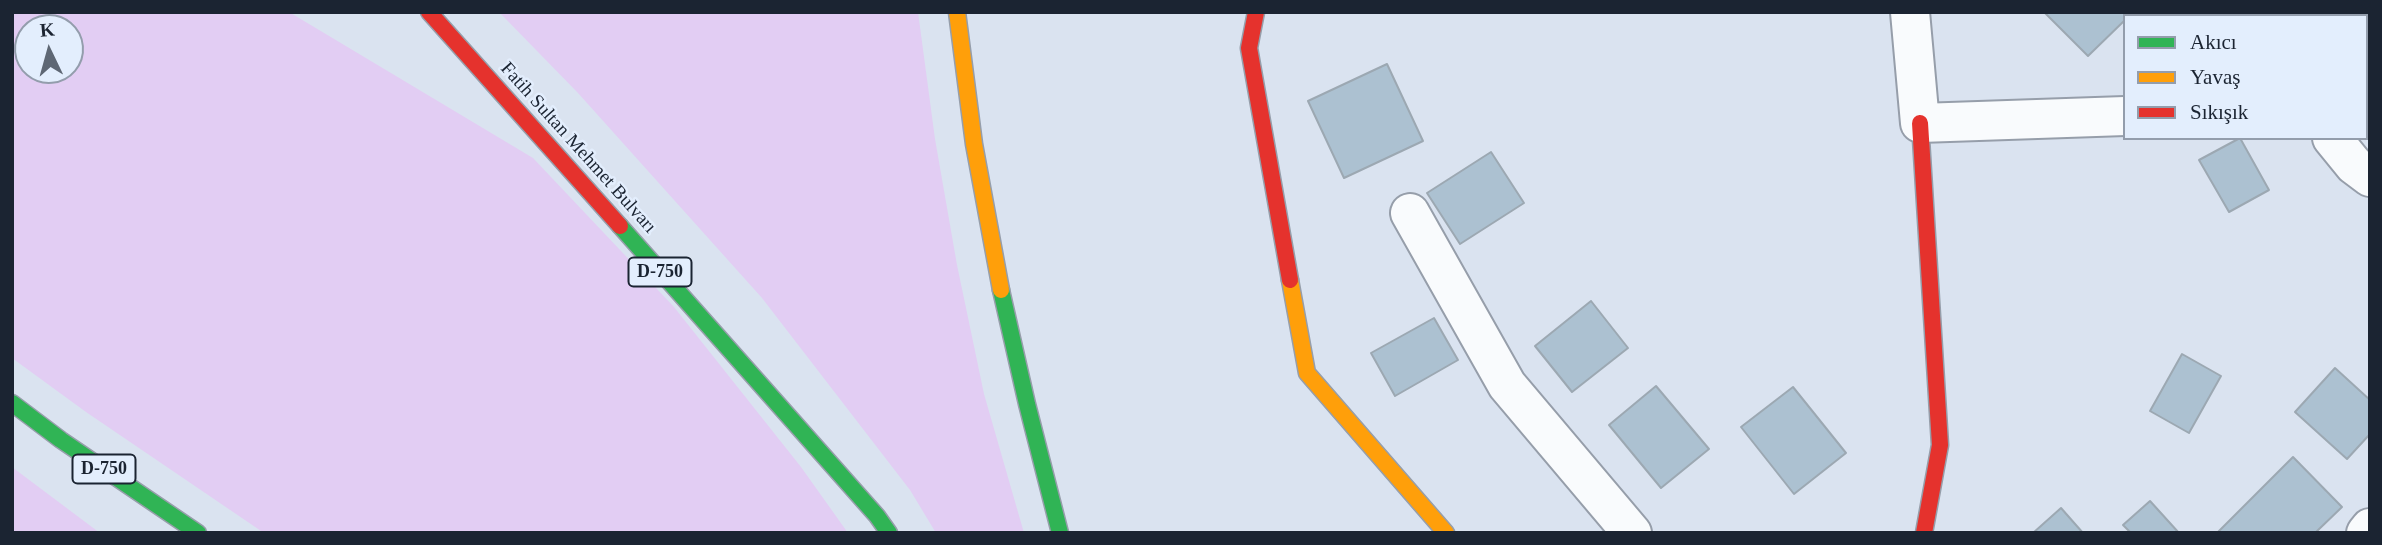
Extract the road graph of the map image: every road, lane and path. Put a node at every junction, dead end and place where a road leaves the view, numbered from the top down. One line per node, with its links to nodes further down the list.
1 (429, 12): 13 (main road, Fatih Sultan Mehmet Bulvarı / D-750)
2 (957, 12): 14 (main road)
3 (1256, 12): 15 (main road)
4 (1910, 12): 6 (street)
5 (2123, 116): 6 (street)
6 (1920, 123): 17 (main road)
7 (2334, 140): 8 (street)
8 (2370, 177)
9 (1410, 213): 16 (street)
10 (12, 403): 12 (main road, D-750)
11 (2370, 528): 18 (street)
12 (198, 533)
13 (888, 533)
14 (1060, 533)
15 (1446, 533)
16 (1632, 533)
17 (1924, 533)
18 (2366, 533)

